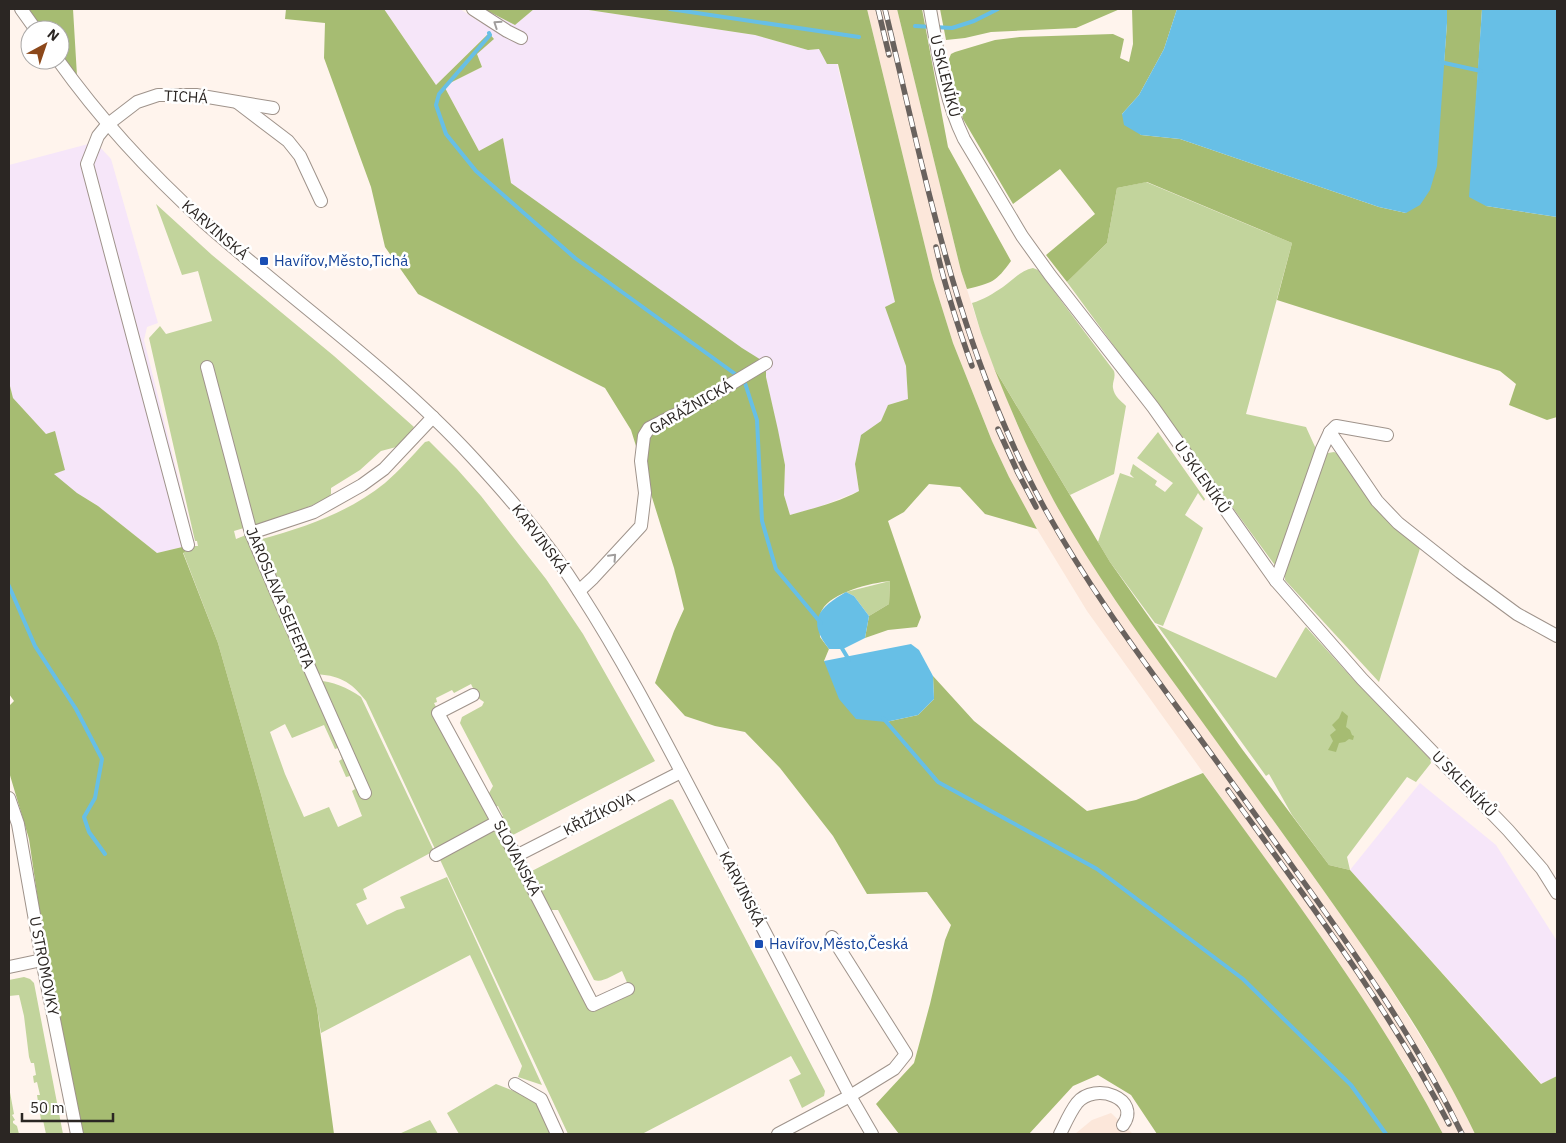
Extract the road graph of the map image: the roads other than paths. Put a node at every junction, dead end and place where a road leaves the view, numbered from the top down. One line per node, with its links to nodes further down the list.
1 (21, 9): 4 (street)
2 (473, 9): 5 (street, one-way to 2)
3 (930, 9): 18 (street, U SKLENÍKŮ)
4 (29, 20)
5 (521, 38)
6 (65, 70): 9 (street, KARVINSKÁ)
7 (236, 101): 8 (street, TICHÁ); 9 (street, TICHÁ); 10 (street)
8 (273, 108)
9 (108, 124): 13 (street, KARVINSKÁ); 17 (street, TICHÁ)
10 (321, 201)
11 (762, 366): 19 (street, GARÁŽNICKÁ, one-way to 11)
12 (207, 367): 16 (street, JAROSLAVA SEIFERTA)
13 (433, 417): 16 (street); 19 (street, KARVINSKÁ)
14 (1330, 432): 15 (street); 18 (street); 20 (street)
15 (1387, 435)
16 (251, 534): 23 (street, JAROSLAVA SEIFERTA)
17 (188, 545)
18 (1276, 581): 28 (street, U SKLENÍKŮ)
19 (579, 591): 22 (street, KARVINSKÁ)
20 (1557, 636)
21 (473, 695): 25 (street, SLOVANSKÁ)
22 (681, 772): 27 (street, KŘIŽÍKOVA); 34 (street, KARVINSKÁ)
23 (365, 793)
24 (9, 798): 30 (street, U STROMOVKY)
25 (497, 822): 26 (street); 27 (street, SLOVANSKÁ)
26 (436, 855)
27 (516, 856): 32 (street, SLOVANSKÁ)
28 (1557, 893)
29 (832, 937): 34 (street)
30 (42, 960): 31 (street); 36 (street, U STROMOVKY)
31 (9, 967)
32 (628, 989)
33 (515, 1084): 37 (street)
34 (850, 1096): 38 (street); 39 (street, KARVINSKÁ)
35 (1124, 1125): 40 (street)
36 (77, 1134)
37 (557, 1134)
38 (778, 1134)
39 (872, 1134)
40 (1060, 1134)

